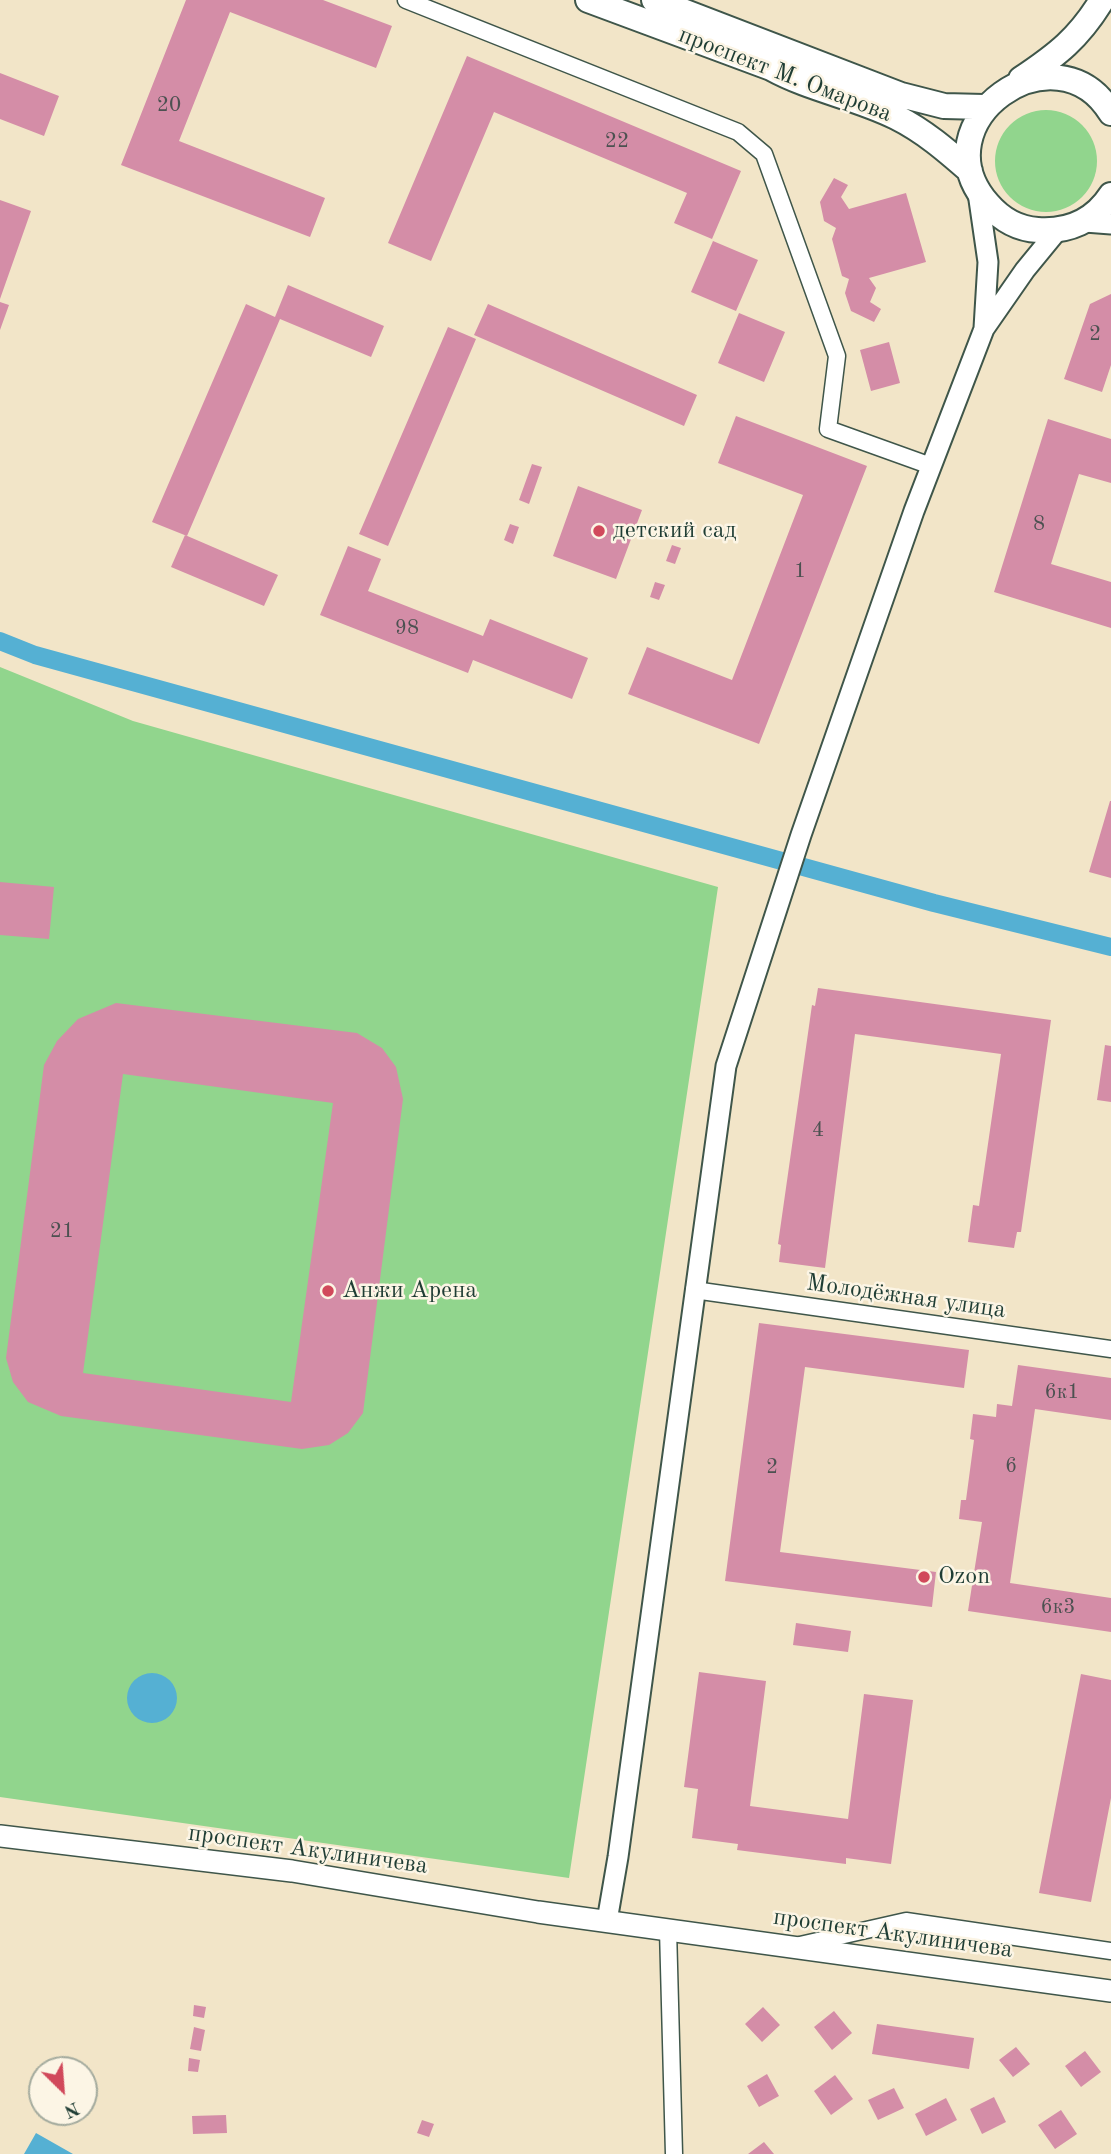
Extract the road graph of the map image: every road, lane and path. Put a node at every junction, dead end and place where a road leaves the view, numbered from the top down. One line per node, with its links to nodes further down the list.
1 (406, 0): 14 (street)
2 (588, 0): 8 (main road, проспект М. Омарова)
3 (653, 0): 6 (main road, проспект М. Омарова)
4 (1102, 0): 5 (main road)
5 (1013, 84): 6 (main road); 7 (main road)
6 (984, 107): 8 (main road)
7 (1111, 107)
8 (974, 182): 12 (main road, проспект М. Омарова); 13 (street)
9 (1111, 195): 10 (main road)
10 (1084, 222): 11 (street); 12 (main road)
11 (1111, 224)
12 (1057, 231): 13 (street)
13 (984, 329): 14 (street)
14 (931, 466): 15 (street)
15 (694, 1290): 16 (street, Молодёжная улица); 18 (street)
16 (1111, 1349)
17 (0, 1836): 18 (main road, проспект Акулиничева)
18 (607, 1921): 19 (main road, проспект Акулиничева)
19 (668, 1929): 20 (main road, проспект Акулиничева); 23 (street)
20 (791, 1946): 21 (street); 22 (main road, проспект Акулиничева)
21 (1111, 1951)
22 (1111, 1991)
23 (674, 2154)

